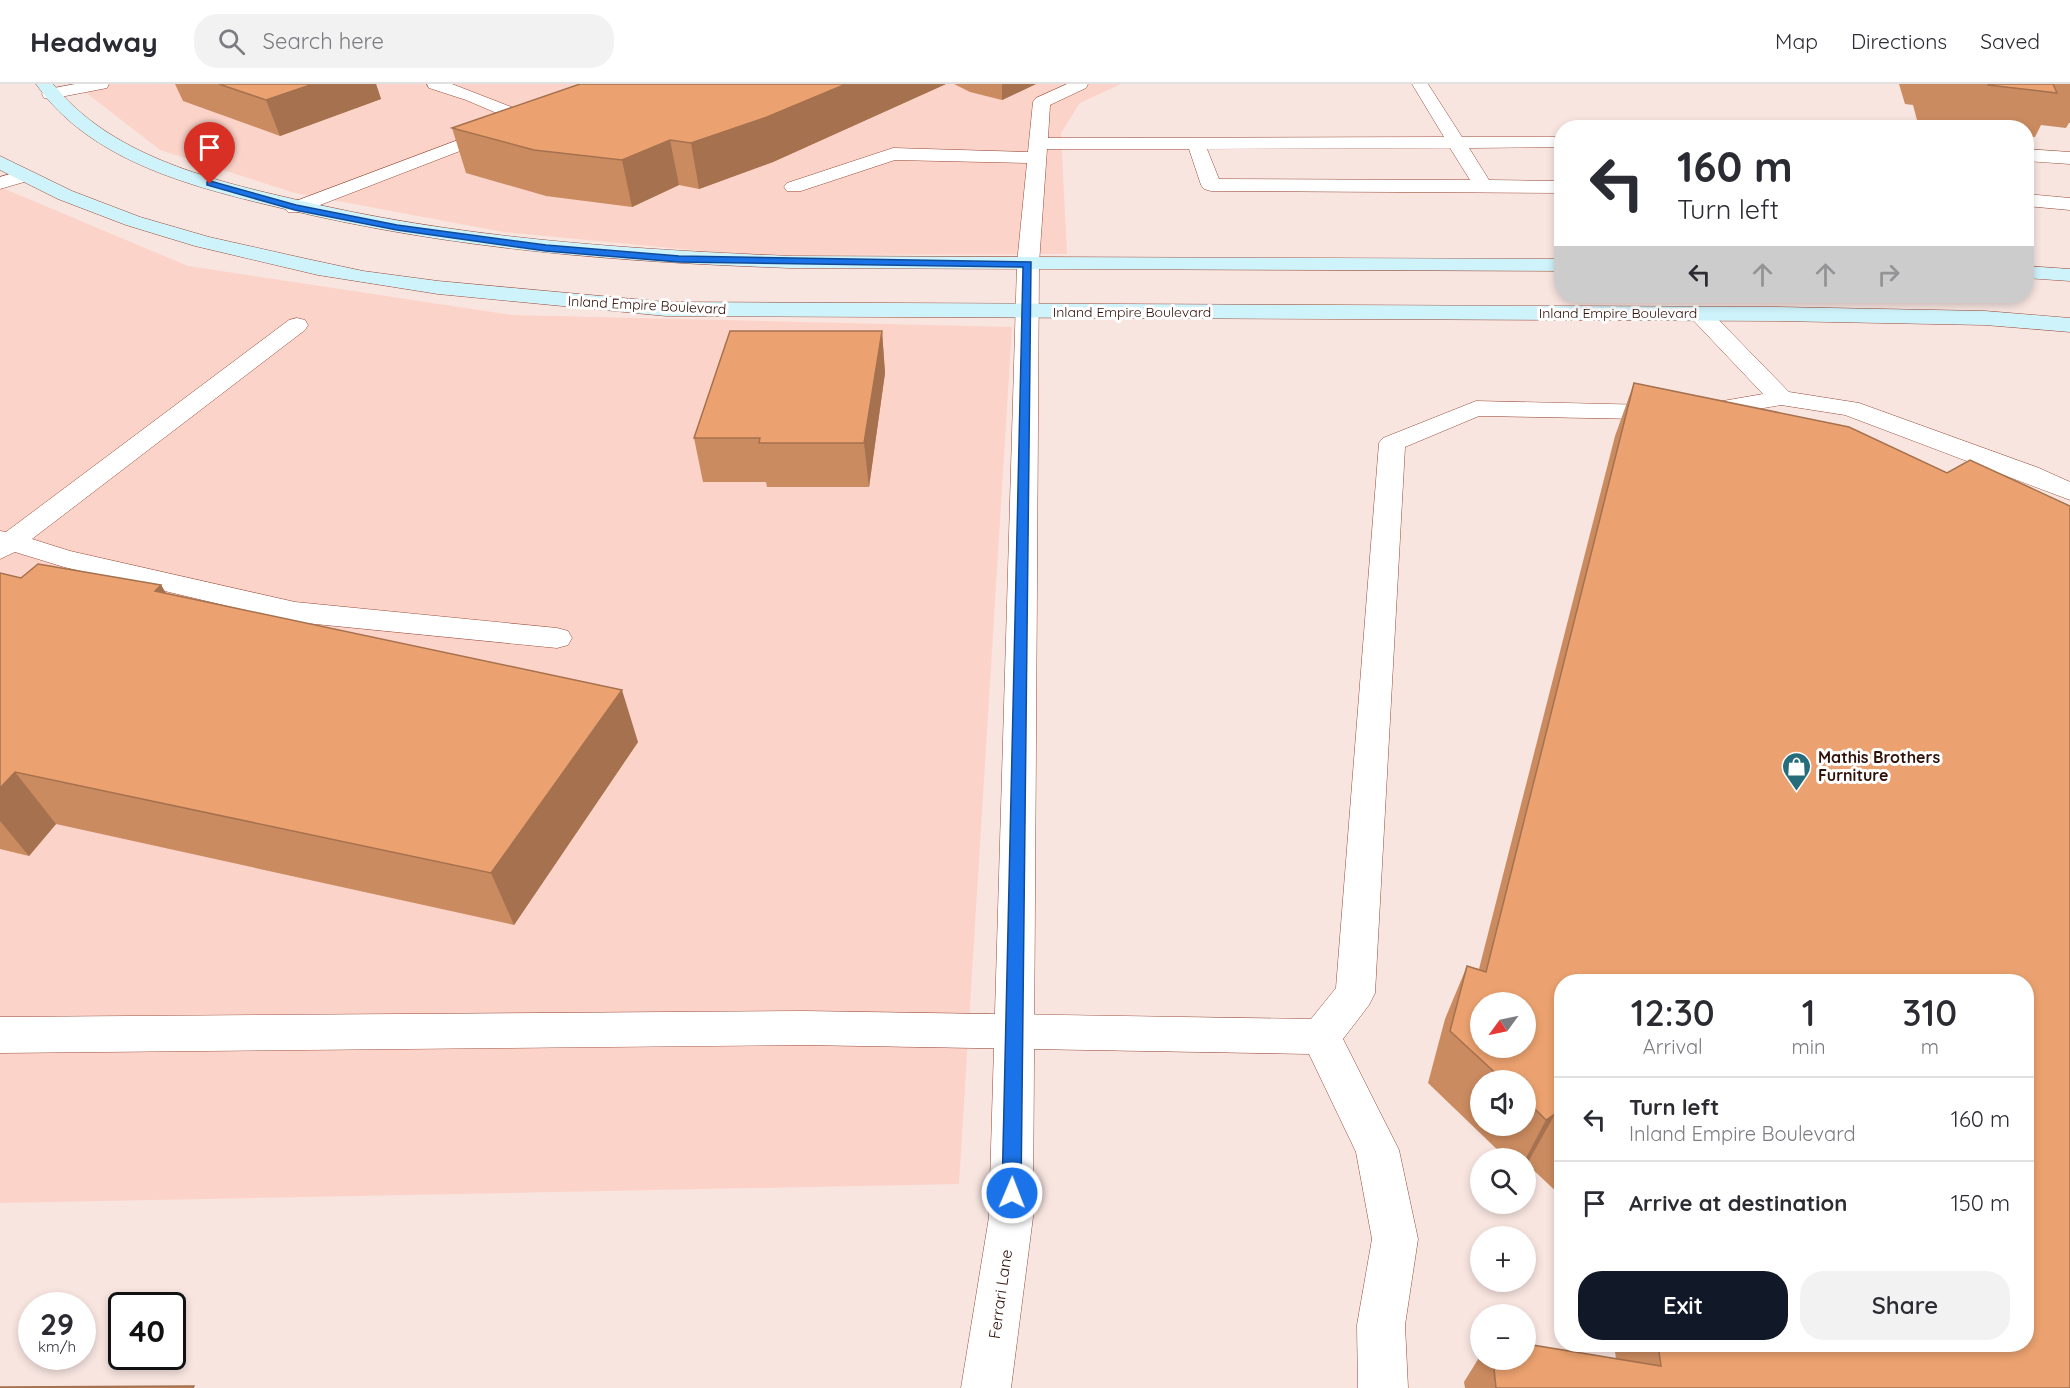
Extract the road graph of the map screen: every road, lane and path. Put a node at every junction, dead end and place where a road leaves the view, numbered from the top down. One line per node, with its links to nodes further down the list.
1 (101, 84): 5 (street)
2 (435, 84): 7 (street)
3 (1080, 84): 11 (street, Ferrari Lane)
4 (1420, 84): 8 (street)
5 (47, 89): 22 (main road)
6 (548, 111): 7 (street)
7 (526, 119): 22 (street)
8 (1456, 142): 9 (street); 10 (street); 17 (street)
9 (1554, 142)
10 (1196, 143): 11 (street); 17 (street)
11 (1037, 151): 18 (street); 23 (street, Ferrari Lane)
12 (2034, 156): 13 (street)
13 (2070, 158)
14 (0, 162): 15 (main road, Inland Empire Boulevard)
15 (24, 176): 16 (street); 27 (main road, Inland Empire Boulevard)
16 (0, 183)
17 (1483, 186): 19 (street)
18 (794, 187)
19 (1554, 187)
20 (2034, 201): 21 (street)
21 (2070, 204)
22 (295, 208): 23 (main road)
23 (1028, 264): 24 (main road); 27 (street, Ferrari Lane)
24 (1554, 265)
25 (2034, 273): 26 (main road)
26 (2070, 275)
27 (1028, 312): 28 (main road, Inland Empire Boulevard); 35 (street, Ferrari Lane)
28 (1700, 314): 29 (main road, Inland Empire Boulevard); 31 (street)
29 (2070, 324)
30 (297, 325): 33 (street)
31 (1781, 398): 32 (street); 37 (street)
32 (2070, 492)
33 (3, 544): 34 (street)
34 (557, 638)
35 (1015, 1031): 36 (street); 37 (street); 38 (street, Ferrari Lane)
36 (0, 1035)
37 (1321, 1037): 39 (street)
38 (986, 1388)
39 (1383, 1388)

